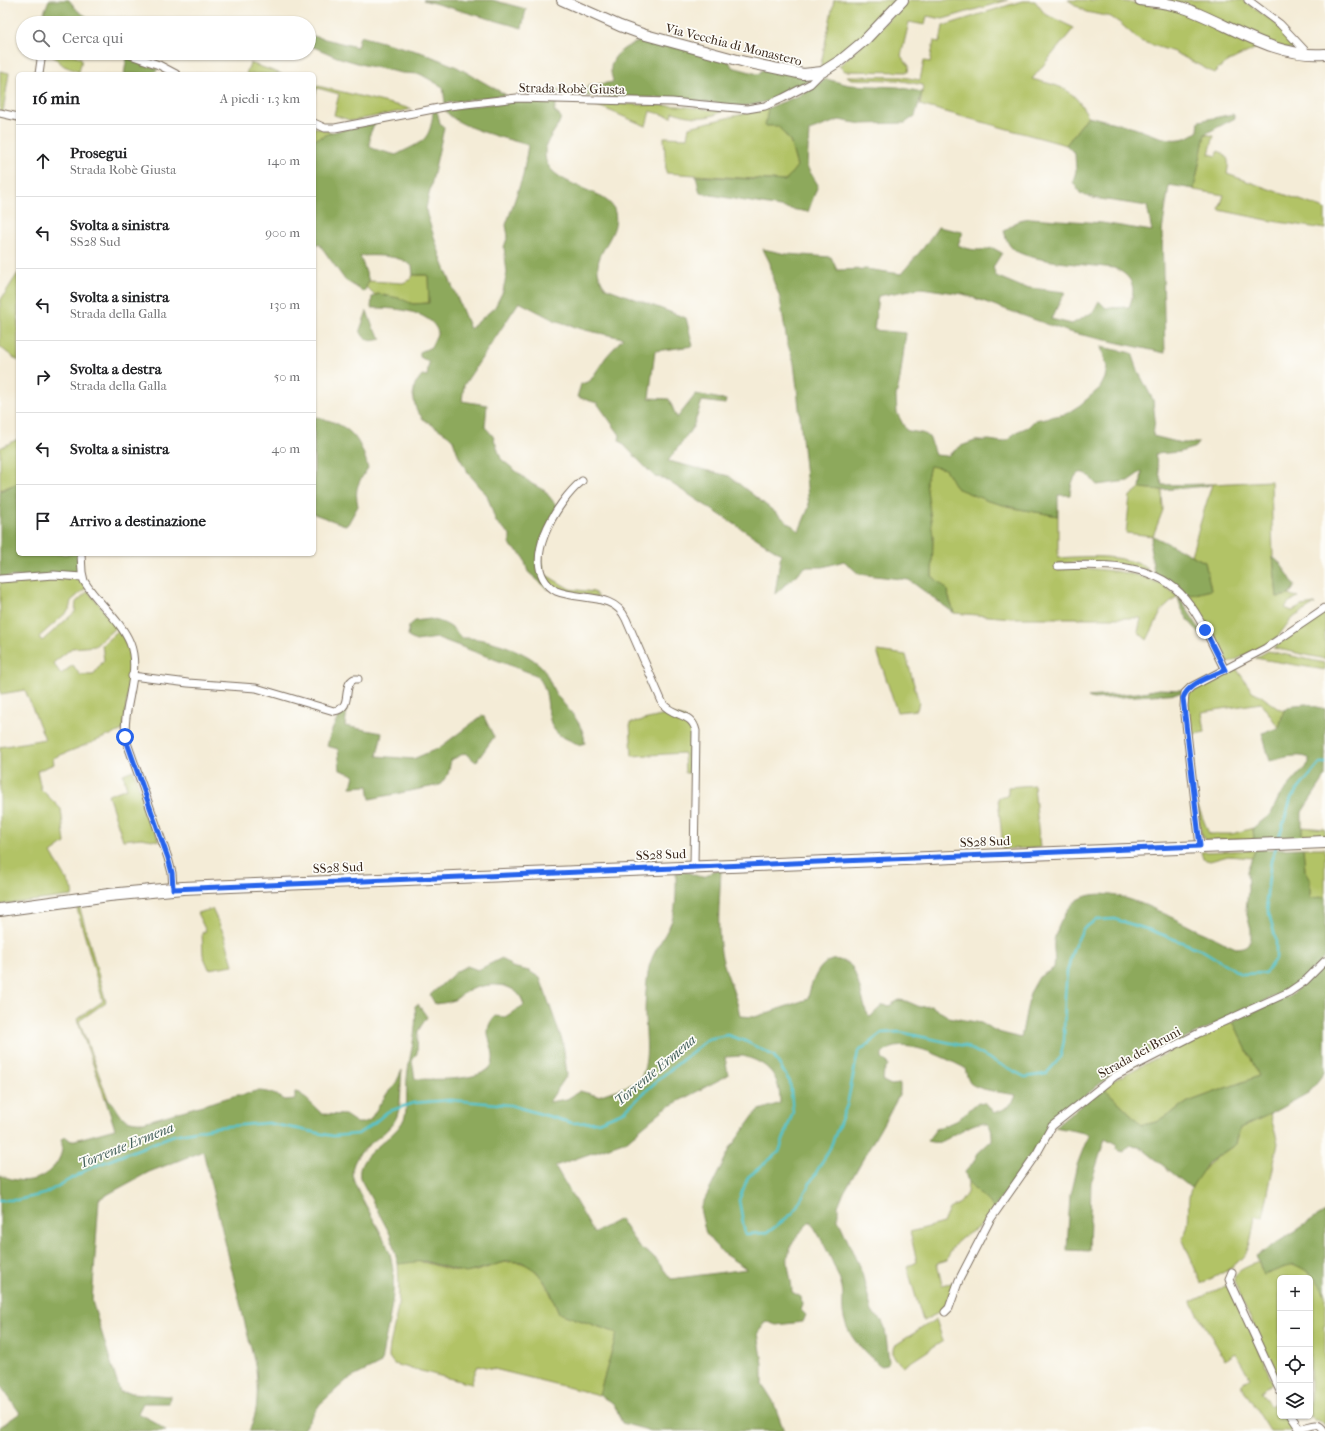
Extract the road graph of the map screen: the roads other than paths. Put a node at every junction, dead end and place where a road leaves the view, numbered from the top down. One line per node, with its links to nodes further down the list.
1 (562, 0): 11 (street, Via Vecchia di Monastero)
2 (903, 0): 11 (street, Via Vecchia di Monastero)
3 (1140, 0): 5 (street)
4 (1248, 0): 5 (street)
5 (1308, 54): 6 (street)
6 (1325, 54)
7 (41, 60): 9 (street)
8 (144, 60): 10 (street)
9 (39, 72)
10 (172, 72)
11 (822, 72): 14 (street, Strada Robè Giusta)
12 (0, 113): 13 (street)
13 (16, 117)
14 (316, 124)
15 (582, 481): 26 (street)
16 (81, 556): 18 (street)
17 (1058, 566): 21 (street)
18 (82, 577): 19 (street); 22 (street)
19 (0, 579)
20 (1325, 608): 21 (street)
21 (1225, 670): 25 (street)
22 (132, 676): 23 (street); 27 (street)
23 (358, 679)
24 (1325, 842): 25 (main road, SS28 Sud)
25 (1200, 846): 26 (main road, SS28 Sud)
26 (694, 866): 27 (main road, SS28 Sud)
27 (173, 889): 28 (main road, SS28 Sud)
28 (0, 910)
29 (1325, 961): 31 (street, Strada dei Bruni)
30 (1232, 1272): 32 (street)
31 (945, 1312)
32 (1277, 1385)
33 (1293, 1419): 34 (street)
34 (1324, 1431)

